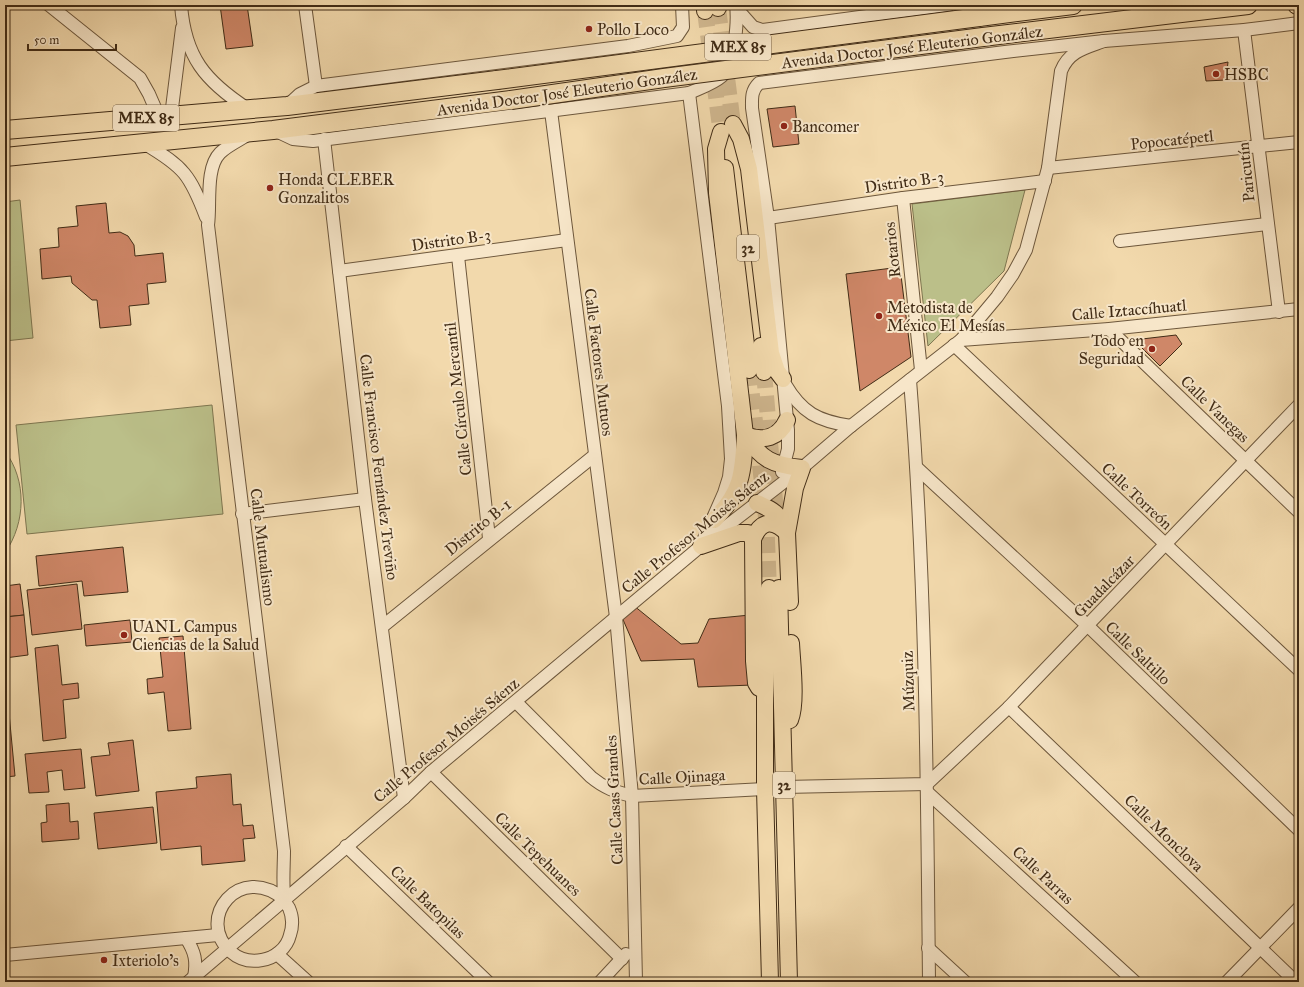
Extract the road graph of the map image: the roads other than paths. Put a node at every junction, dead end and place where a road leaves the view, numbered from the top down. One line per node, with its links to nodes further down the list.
1 (49, 5): 23 (street)
2 (181, 5): 12 (street)
3 (305, 5): 18 (street)
4 (682, 5): 18 (street)
5 (949, 5): 9 (street)
6 (1073, 5): 20 (highway, Avenida Doctor José Eleuterio González / MEX 85, bridge)
7 (1248, 5): 26 (highway, Avenida Doctor José Eleuterio González / MEX 85, bridge)
8 (737, 7): 13 (street); 19 (street)
9 (882, 10): 10 (street)
10 (863, 16): 13 (street); 16 (street)
11 (1299, 23): 14 (street)
12 (183, 25): 21 (street); 23 (street)
13 (789, 27): 17 (street)
14 (1244, 30): 15 (street); 31 (street, Paricutín)
15 (1104, 41): 16 (street); 33 (street, Calle Profesor Moisés Sáenz)
16 (870, 69): 17 (street)
17 (804, 77): 36 (street)
18 (316, 86): 20 (street)
19 (689, 93): 22 (street); 52 (street)
20 (287, 106): 21 (highway, Avenida Doctor José Eleuterio González / MEX 85)
21 (248, 109): 23 (highway, Avenida Doctor José Eleuterio González / MEX 85)
22 (551, 111): 28 (street); 39 (street, Calle Factores Mutuos)
23 (165, 116): 25 (highway, Avenida Doctor José Eleuterio González / MEX 85)
24 (725, 128): 48 (main road, 32); 49 (main road); 55 (main road)
25 (5, 130)
26 (273, 130): 27 (highway, Avenida Doctor José Eleuterio González / MEX 85); 28 (street)
27 (252, 132): 30 (highway, Avenida Doctor José Eleuterio González / MEX 85); 37 (street, Calle Mutualismo)
28 (324, 139): 42 (street, Calle Francisco Fernández Treviño)
29 (1299, 142): 31 (street, Popocatépetl)
30 (146, 144): 32 (highway, Avenida Doctor José Eleuterio González / MEX 85); 37 (street, Calle Mutualismo)
31 (1259, 147): 33 (street, Popocatépetl); 38 (street, Paricutín)
32 (5, 156)
33 (1048, 168): 34 (street, Calle Profesor Moisés Sáenz)
34 (1045, 181): 35 (street, Distrito B-3); 46 (street, Calle Profesor Moisés Sáenz)
35 (903, 198): 36 (street, Distrito B-3); 47 (street, Rotarios)
36 (768, 218): 49 (street)
37 (208, 222): 65 (street, Calle Mutualismo)
38 (1267, 224): 40 (street); 44 (street, Paricutín)
39 (567, 240): 41 (street, Distrito B-3); 56 (street, Calle Factores Mutuos)
40 (1120, 241)
41 (458, 256): 42 (street, Distrito B-3); 68 (street, Calle Círculo Mercantil)
42 (339, 271): 62 (street, Calle Francisco Fernández Treviño)
43 (1299, 310): 44 (street, Calle Iztaccíhuatl)
44 (1279, 312): 45 (street, Calle Iztaccíhuatl)
45 (1110, 329): 46 (street, Calle Iztaccíhuatl); 57 (street, Calle Vanegas)
46 (957, 342): 47 (street, Calle Profesor Moisés Sáenz); 70 (street, Calle Torreón)
47 (921, 370): 50 (street, Calle Profesor Moisés Sáenz)
48 (756, 371)
49 (783, 379): 53 (street); 54 (street)
50 (910, 380): 54 (street, Calle Profesor Moisés Sáenz); 60 (street, Múzquiz)
51 (1299, 405): 57 (street, Guadalcázar)
52 (728, 406): 55 (street); 66 (street)
53 (787, 420): 55 (main road); 58 (street)
54 (851, 426): 59 (street, Calle Profesor Moisés Sáenz)
55 (745, 435): 58 (main road); 66 (main road)
56 (595, 455): 68 (street, Distrito B-1); 72 (street, Calle Factores Mutuos)
57 (1245, 461): 64 (street, Calle Vanegas); 70 (street, Guadalcázar)
58 (784, 466): 59 (main road); 61 (street)
59 (802, 468): 61 (street, Calle Profesor Moisés Sáenz); 67 (main road)
60 (917, 468): 74 (street, Calle Saltillo); 82 (street, Múzquiz)
61 (777, 487): 63 (street, Calle Profesor Moisés Sáenz)
62 (365, 499): 65 (street); 73 (street, Calle Francisco Fernández Treviño)
63 (756, 503): 67 (main road); 71 (street, Calle Profesor Moisés Sáenz)
64 (1299, 512)
65 (242, 514): 88 (street, Calle Mutualismo)
66 (714, 520): 71 (street)
67 (787, 533): 69 (main road); 79 (main road)
68 (489, 538): 73 (street, Distrito B-1)
69 (753, 539): 71 (main road); 76 (main road)
70 (1166, 544): 74 (street, Guadalcázar); 75 (street, Calle Torreón)
71 (701, 546): 72 (street, Calle Profesor Moisés Sáenz)
72 (616, 617): 77 (street, Calle Profesor Moisés Sáenz); 84 (street, Calle Casas Grandes)
73 (383, 626): 85 (street, Calle Francisco Fernández Treviño)
74 (1088, 626): 78 (street, Guadalcázar); 86 (street, Calle Saltillo)
75 (1299, 670)
76 (765, 698): 79 (main road, 32); 83 (main road, 32)
77 (516, 702): 80 (street, Calle Profesor Moisés Sáenz); 84 (street, Calle Ojinaga)
78 (1009, 707): 82 (street, Guadalcázar); 93 (street, Calle Monclova)
79 (782, 738): 81 (main road, 32)
80 (431, 772): 85 (street, Calle Profesor Moisés Sáenz); 98 (street, Calle Tepehuanes)
81 (784, 787): 82 (street); 105 (main road, 32)
82 (927, 788): 95 (street, Múzquiz); 108 (street, Calle Parras)
83 (765, 789): 84 (street, Calle Ojinaga); 104 (main road, 32)
84 (632, 796): 92 (street, Calle Casas Grandes)
85 (404, 798): 87 (street, Calle Profesor Moisés Sáenz)
86 (1299, 830)
87 (346, 846): 88 (street, Calle Profesor Moisés Sáenz); 101 (street, Calle Batopilas)
88 (284, 900): 90 (street); 94 (street, Calle Profesor Moisés Sáenz); 96 (street)
89 (1299, 908): 93 (street)
90 (218, 935): 91 (street); 94 (street)
91 (186, 938): 97 (street); 99 (street)
92 (636, 944): 98 (street); 103 (street, Calle Casas Grandes)
93 (1260, 947): 109 (street); 110 (street, Calle Monclova)
94 (226, 948): 96 (street); 99 (street, Calle Profesor Moisés Sáenz)
95 (928, 948): 106 (street, Múzquiz); 107 (street)
96 (277, 954): 100 (street)
97 (5, 955)
98 (622, 959): 102 (street)
99 (191, 980)
100 (308, 982)
101 (488, 982)
102 (600, 982)
103 (636, 982)
104 (770, 982)
105 (789, 982)
106 (929, 982)
107 (965, 982)
108 (1135, 982)
109 (1227, 982)
110 (1296, 982)

